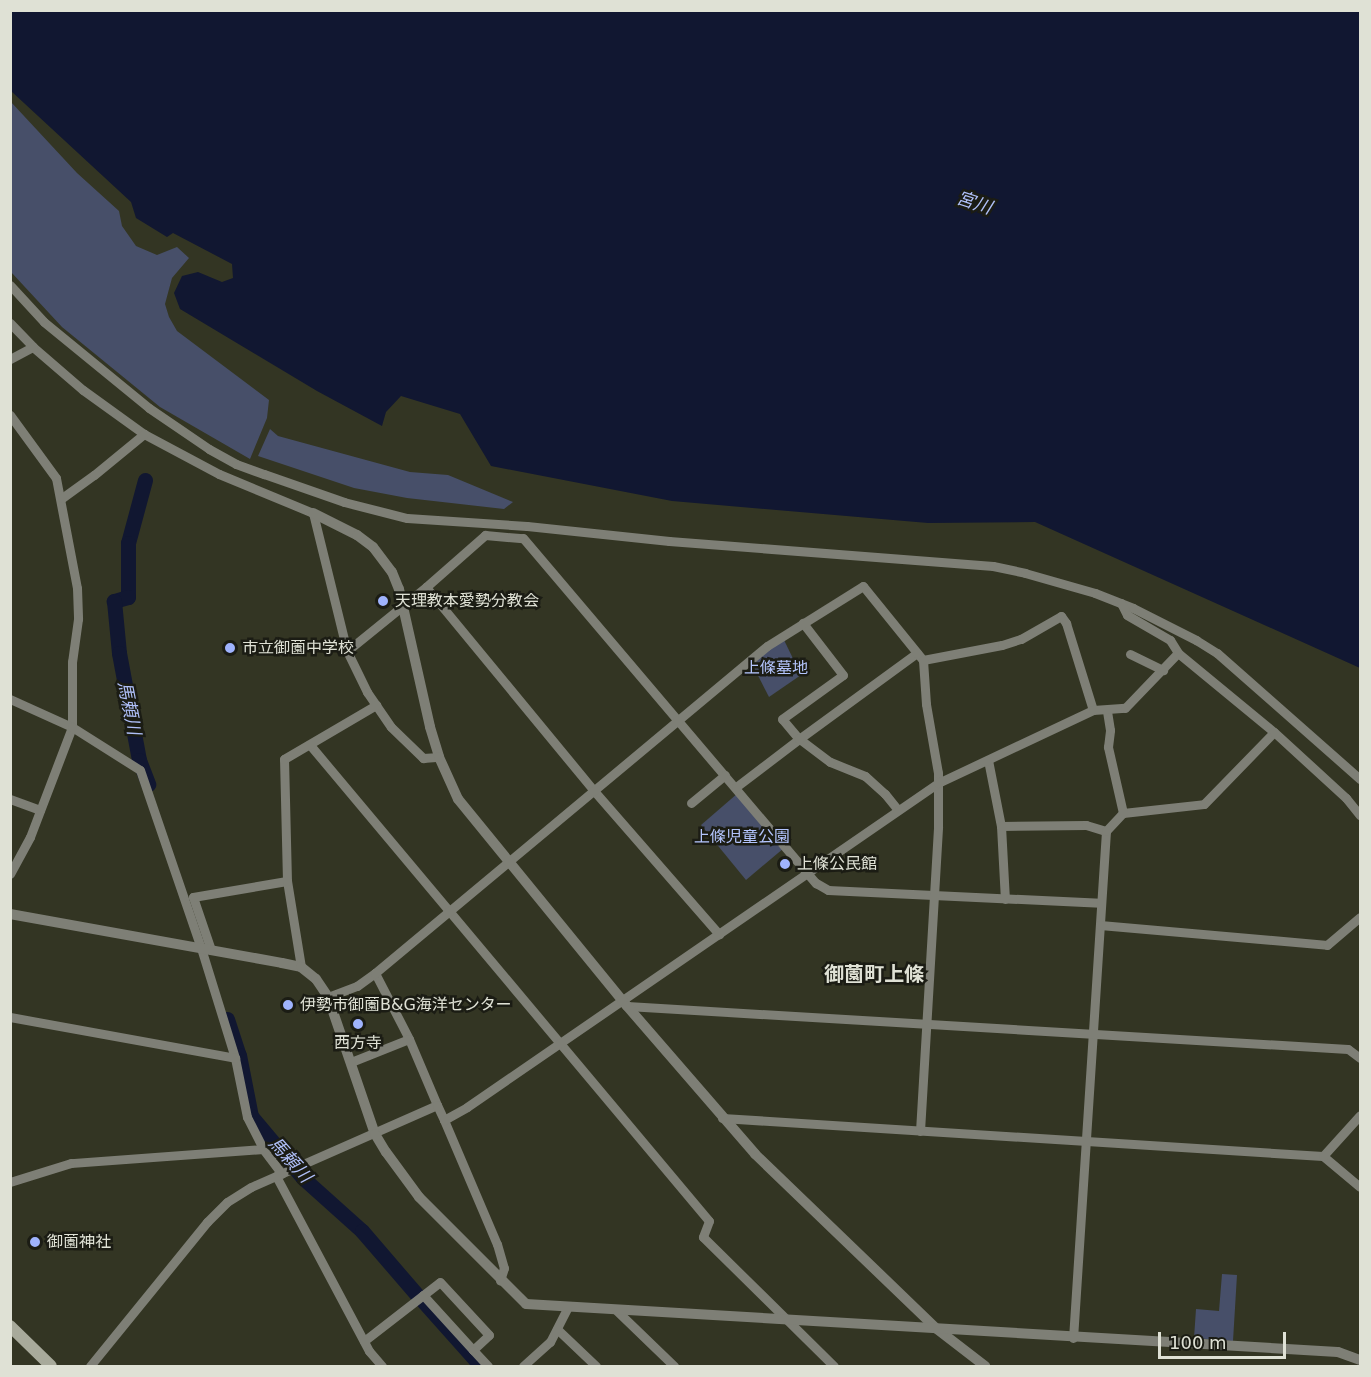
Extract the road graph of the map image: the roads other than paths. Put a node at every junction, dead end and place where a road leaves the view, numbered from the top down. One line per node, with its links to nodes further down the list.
1 (10, 285): 10 (street)
2 (10, 323): 3 (street)
3 (33, 347): 4 (street); 6 (street)
4 (10, 359)
5 (10, 415): 7 (street)
6 (144, 434): 7 (street); 8 (street)
7 (62, 498): 23 (street)
8 (313, 513): 11 (street); 13 (street)
9 (426, 587): 11 (street); 22 (street); 33 (street)
10 (1121, 603): 14 (street); 30 (street)
11 (402, 606): 13 (street); 27 (street)
12 (803, 623): 16 (street); 22 (street); 25 (street)
13 (347, 651): 19 (street)
14 (1179, 653): 17 (street); 24 (street)
15 (1130, 654): 17 (street)
16 (920, 656): 20 (street); 25 (street); 31 (street)
17 (1163, 670): 21 (street)
18 (10, 699): 23 (street)
19 (376, 705): 26 (street); 27 (street)
20 (1092, 710): 21 (street); 28 (street)
21 (1107, 711): 38 (street)
22 (677, 721): 29 (street); 33 (street)
23 (72, 728): 36 (street); 54 (street)
24 (1274, 732): 38 (street); 39 (street)
25 (800, 739): 32 (street); 37 (street)
26 (310, 745): 45 (street); 49 (street)
27 (439, 757): 42 (street)
28 (987, 760): 31 (street); 40 (street)
29 (725, 775): 32 (street); 35 (street)
30 (1360, 779)
31 (938, 783): 37 (street); 46 (street)
32 (736, 787): 43 (street)
33 (595, 792): 42 (street); 53 (street)
34 (10, 799): 36 (street)
35 (691, 803)
36 (40, 810): 44 (street)
37 (898, 810): 43 (street)
38 (1123, 813): 41 (street)
39 (1360, 815)
40 (1001, 826): 41 (street); 47 (street)
41 (1106, 831): 48 (street)
42 (510, 863): 49 (street); 58 (street)
43 (807, 872): 46 (street); 53 (street)
44 (10, 874)
45 (287, 881): 54 (street); 55 (street)
46 (935, 895): 47 (street); 60 (street)
47 (1005, 899): 48 (street)
48 (1100, 903): 52 (street)
49 (450, 913): 56 (street); 63 (street)
50 (10, 914): 54 (street)
51 (1360, 917): 52 (street)
52 (1100, 925): 61 (street)
53 (719, 934): 58 (street)
54 (206, 949): 55 (street); 64 (street)
55 (300, 967): 57 (street)
56 (375, 974): 57 (street); 62 (street)
57 (328, 997): 66 (street)
58 (625, 1003): 60 (street); 63 (street); 69 (street)
59 (10, 1017): 64 (street)
60 (926, 1024): 61 (street); 71 (street)
61 (1093, 1034): 65 (street); 73 (street)
62 (409, 1039): 66 (street); 67 (street)
63 (559, 1044): 70 (street); 83 (street)
64 (235, 1058): 74 (street)
65 (1360, 1058)
66 (351, 1062): 72 (street)
67 (436, 1105): 70 (street); 72 (street)
68 (1360, 1115): 75 (street)
69 (722, 1118): 71 (street); 86 (street)
70 (444, 1120): 79 (street)
71 (920, 1131): 73 (street)
72 (375, 1134): 76 (street); 79 (street)
73 (1086, 1140): 75 (street); 87 (street)
74 (263, 1149): 76 (street); 77 (street)
75 (1323, 1156): 78 (street)
76 (282, 1174): 88 (street); 92 (street)
77 (10, 1182)
78 (1360, 1187)
79 (500, 1280): 81 (street)
80 (423, 1295): 88 (street); 89 (street); 89 (street)
81 (568, 1307): 82 (street); 85 (street)
82 (616, 1310): 83 (street); 97 (street)
83 (787, 1320): 86 (street); 98 (street)
84 (10, 1326): 91 (main road)
85 (557, 1329): 95 (street); 96 (street)
86 (937, 1329): 87 (street); 99 (street)
87 (1073, 1338): 90 (street)
88 (364, 1341): 93 (street)
89 (473, 1350): 94 (street)
90 (1360, 1360)
91 (51, 1366)
92 (90, 1366)
93 (382, 1366)
94 (488, 1366)
95 (523, 1366)
96 (596, 1366)
97 (674, 1366)
98 (834, 1366)
99 (986, 1366)

